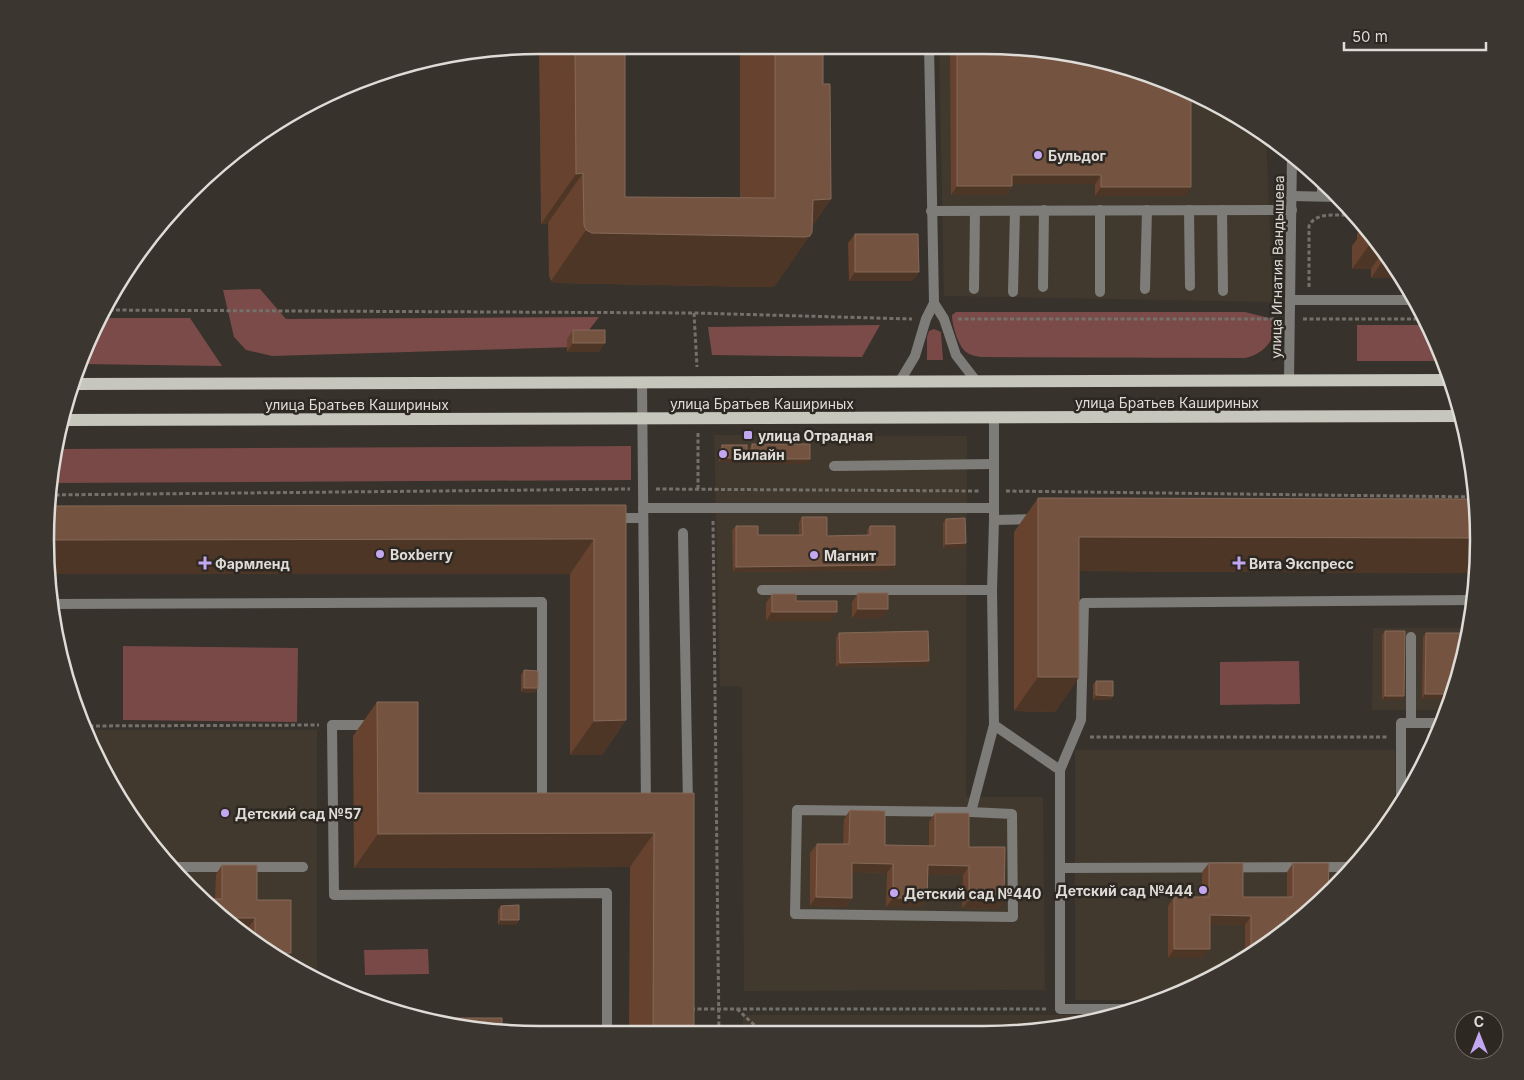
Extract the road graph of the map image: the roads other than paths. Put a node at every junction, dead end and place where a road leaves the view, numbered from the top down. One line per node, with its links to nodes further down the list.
1 (929, 54): 13 (street)
2 (1292, 163): 4 (street, улица Игнатия Вандышева)
3 (1322, 190): 5 (street)
4 (1291, 196): 5 (street); 12 (street, улица Игнатия Вандышева)
5 (1322, 196): 6 (street)
6 (1328, 196)
7 (1044, 210): 8 (street); 15 (street); 17 (street)
8 (1100, 210): 9 (street); 22 (street)
9 (1147, 210): 10 (street); 19 (street)
10 (1189, 210): 11 (street); 16 (street)
11 (1222, 210): 12 (street); 20 (street)
12 (1292, 210): 23 (street, улица Игнатия Вандышева)
13 (931, 211): 14 (street); 25 (street)
14 (975, 211): 15 (street); 18 (street)
15 (1014, 211): 21 (street)
16 (1190, 286)
17 (1043, 287)
18 (974, 289)
19 (1145, 289)
20 (1223, 291)
21 (1013, 292)
22 (1100, 292)
23 (1290, 300): 24 (street); 26 (street, улица Игнатия Вандышева)
24 (1407, 300)
25 (934, 303): 28 (street); 29 (street)
26 (1289, 380): 27 (main road, улица Братьев Кашириных); 29 (main road, улица Братьев Кашириных)
27 (1443, 380)
28 (900, 381): 29 (main road, улица Братьев Кашириных); 30 (main road, улица Братьев Кашириных)
29 (976, 381)
30 (642, 382): 31 (main road, улица Братьев Кашириных); 34 (street)
31 (80, 384)
32 (1454, 416): 33 (main road, улица Братьев Кашириных)
33 (994, 417): 34 (main road, улица Братьев Кашириных); 36 (street)
34 (642, 418): 35 (main road, улица Братьев Кашириных); 39 (street)
35 (69, 420)
36 (994, 464): 37 (street); 38 (street)
37 (834, 466)
38 (994, 508): 39 (street); 42 (street)
39 (642, 513): 40 (street); 56 (street)
40 (603, 518)
41 (1043, 519): 42 (street)
42 (994, 520): 45 (street)
43 (683, 533): 58 (street)
44 (762, 590): 45 (street)
45 (992, 590): 52 (street)
46 (1466, 600): 53 (street)
47 (58, 604): 55 (street)
48 (1411, 637): 49 (street)
49 (1411, 722): 50 (street); 54 (street)
50 (1434, 723)
51 (380, 725): 64 (street)
52 (994, 725): 53 (street); 57 (street)
53 (1060, 770): 62 (street)
54 (1401, 789)
55 (542, 812)
56 (646, 812)
57 (971, 812): 57 (street)
58 (689, 815)
59 (303, 867): 61 (street)
60 (1344, 867): 62 (street)
61 (181, 868)
62 (1060, 868): 63 (street)
63 (1113, 1009)
64 (607, 1026)

